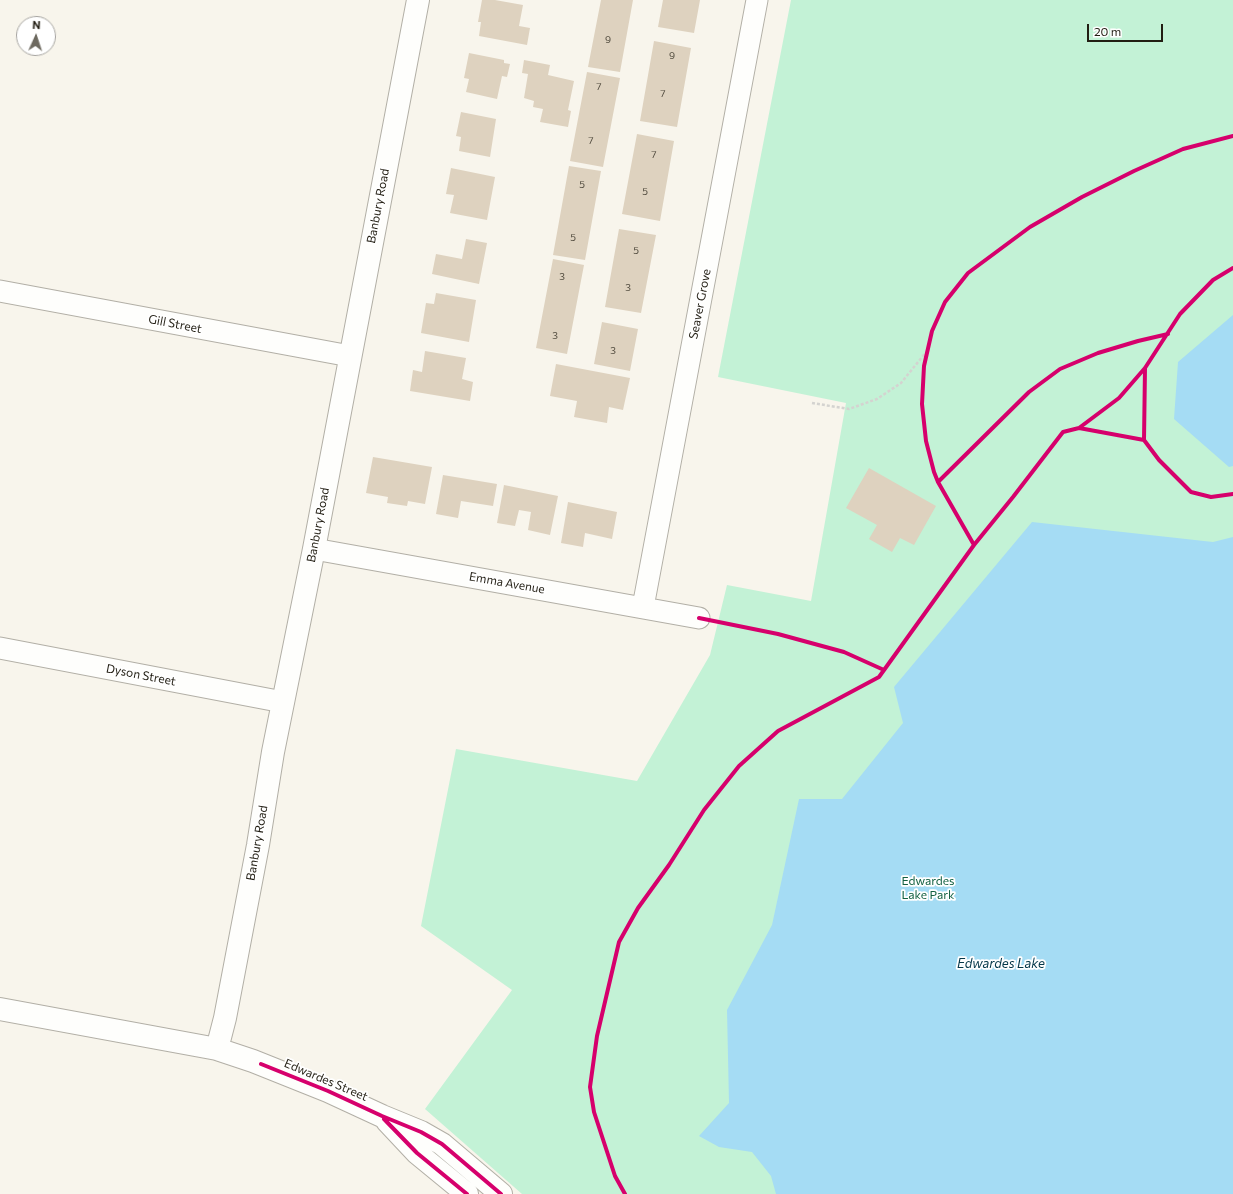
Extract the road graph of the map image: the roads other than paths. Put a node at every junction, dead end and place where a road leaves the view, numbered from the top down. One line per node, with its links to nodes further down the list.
1 (418, 0): 4 (street, Banbury Road)
2 (756, 0): 6 (street, Seaver Grove)
3 (0, 291): 4 (street, Gill Street)
4 (350, 356): 5 (street, Banbury Road)
5 (314, 549): 6 (street, Emma Avenue); 9 (street, Banbury Road)
6 (643, 607): 7 (street, Emma Avenue)
7 (699, 618)
8 (0, 648): 9 (street, Dyson Street)
9 (283, 702): 11 (street, Banbury Road)
10 (0, 1009): 11 (street, Edwardes Street)
11 (218, 1049): 12 (street, Edwardes Street)
12 (382, 1116): 13 (street, Edwardes Street); 14 (street, Edwardes Street)
13 (467, 1194)
14 (501, 1194)

